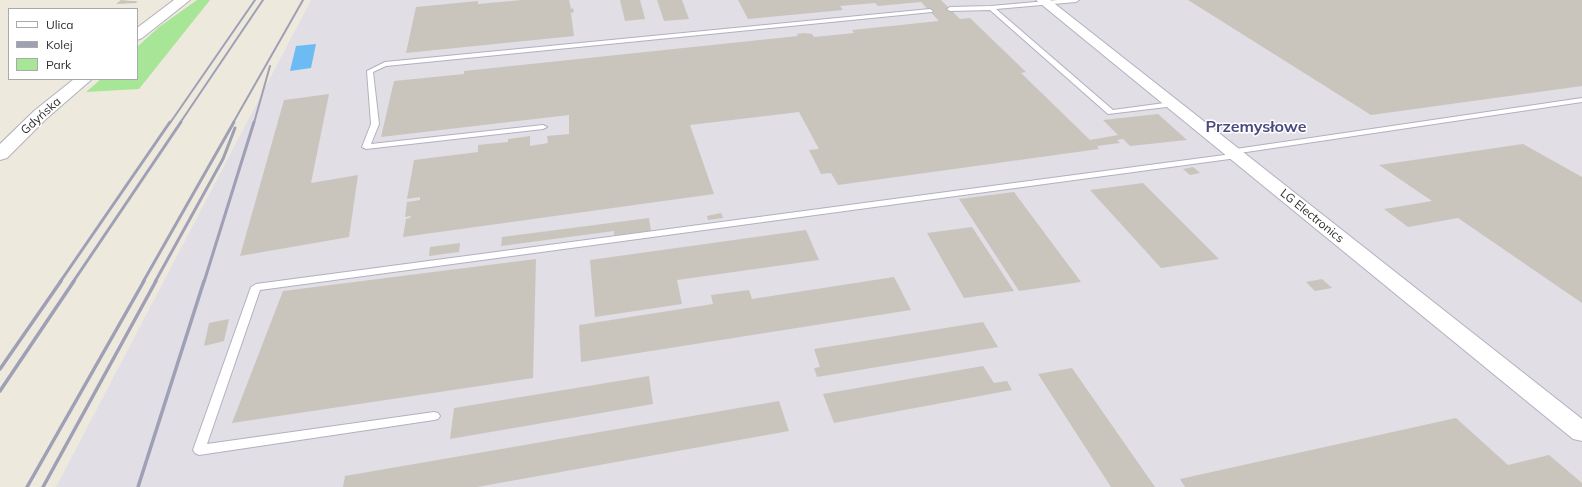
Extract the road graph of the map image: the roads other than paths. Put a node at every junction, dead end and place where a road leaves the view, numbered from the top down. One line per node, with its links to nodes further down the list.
1 (183, 0): 7 (main road)
2 (1076, 0): 3 (lane)
3 (1044, 2): 4 (lane); 10 (street, LG Electronics)
4 (991, 8): 5 (lane); 10 (lane)
5 (950, 9)
6 (930, 11): 11 (lane)
7 (138, 34)
8 (83, 80): 12 (main road, Gdyńska)
9 (1582, 100): 13 (lane)
10 (1172, 104): 13 (street, LG Electronics)
11 (542, 127)
12 (0, 154)
13 (1234, 154): 14 (lane); 15 (street, LG Electronics)
14 (434, 416)
15 (1582, 432)

